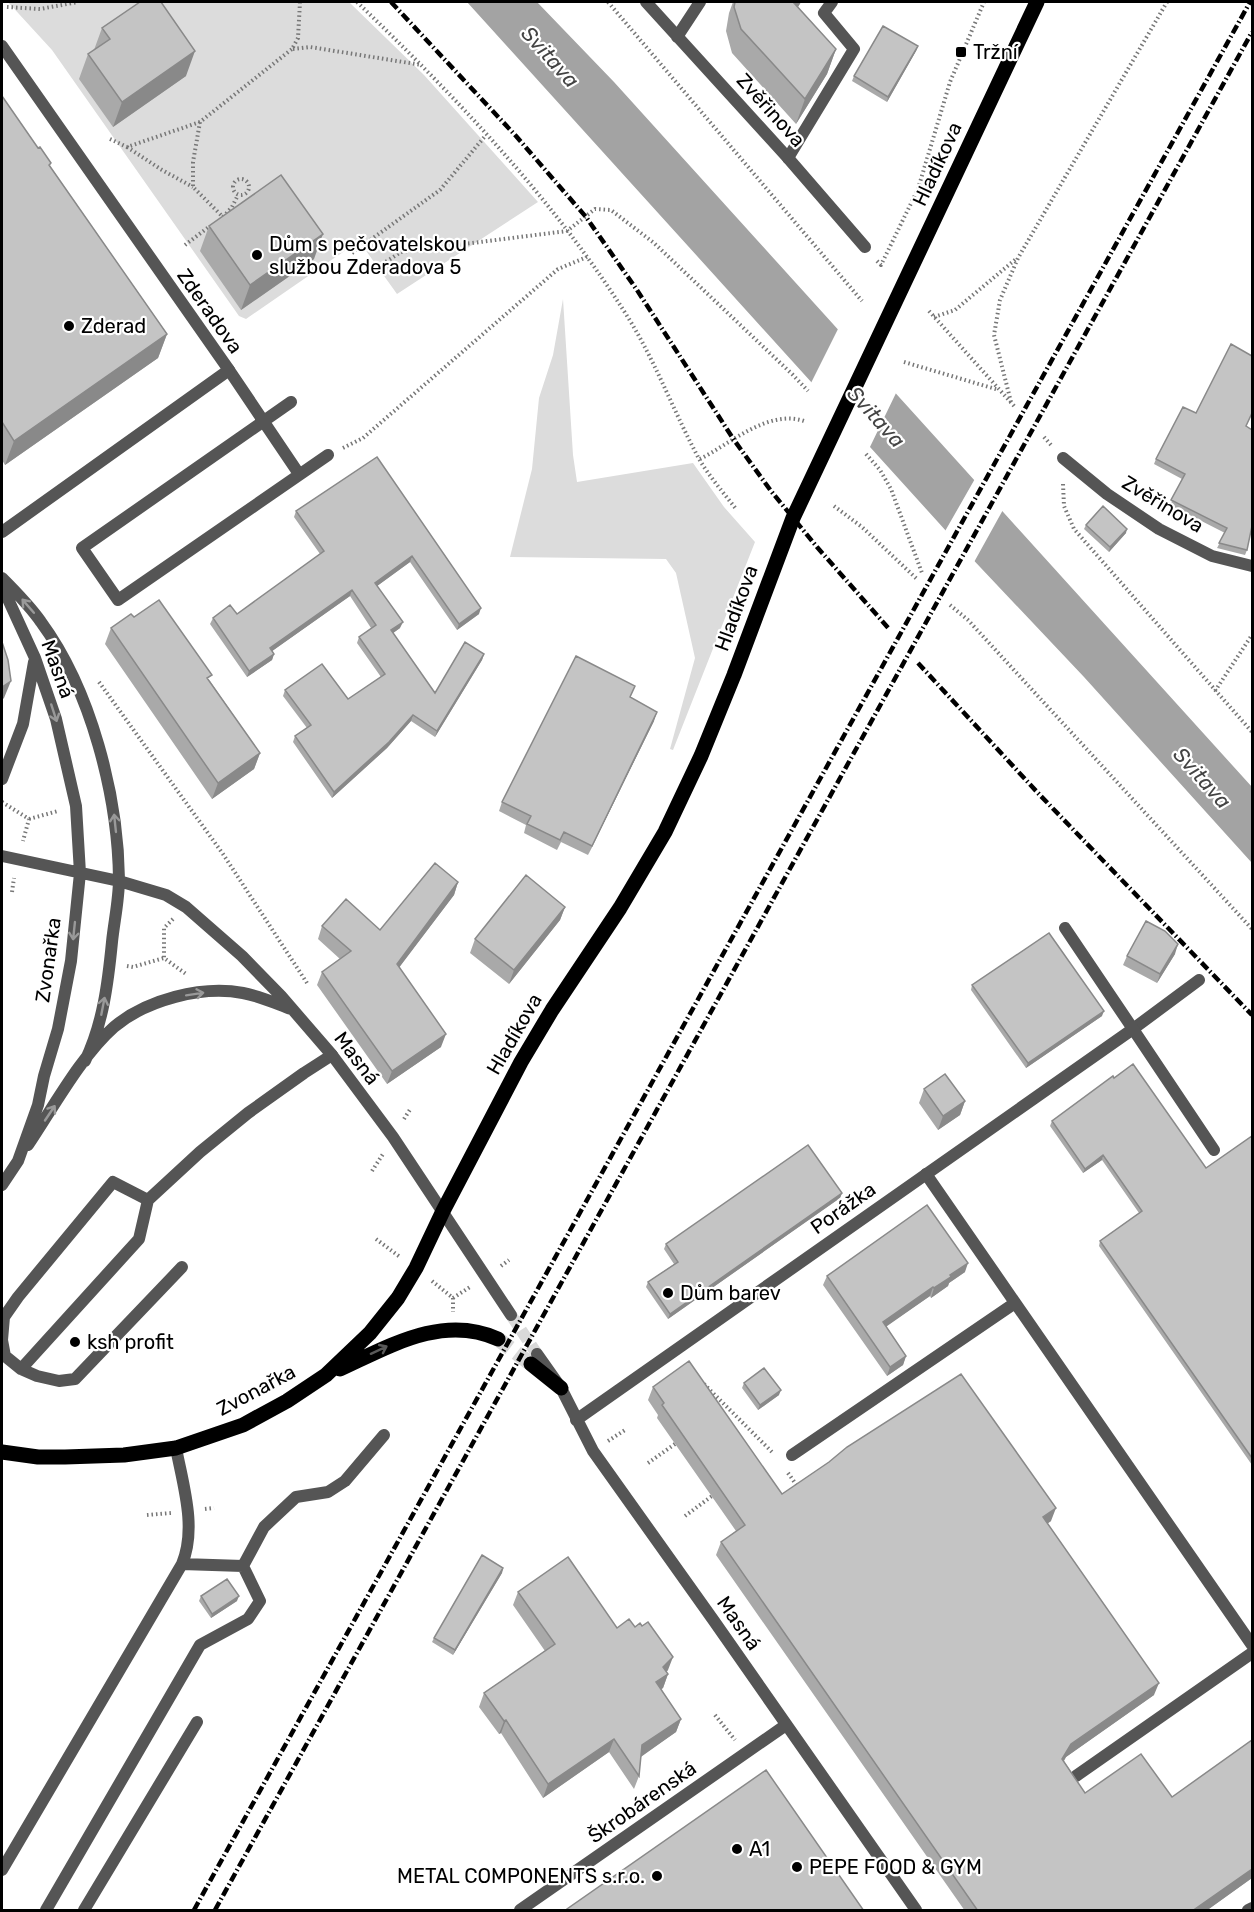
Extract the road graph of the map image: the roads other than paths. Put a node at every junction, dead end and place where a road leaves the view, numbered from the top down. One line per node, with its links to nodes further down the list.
1 (646, 2): 5 (street, Zvěřinova)
2 (699, 2): 5 (street)
3 (832, 2): 7 (street)
4 (1037, 2): 35 (main road, Hladíkova)
5 (677, 37): 7 (street, Zvěřinova)
6 (2, 46): 9 (street, Zderadova)
7 (788, 158): 8 (street, Zvěřinova)
8 (865, 247)
9 (229, 370): 11 (street); 15 (street, Zderadova)
10 (291, 402): 11 (street)
11 (263, 421): 14 (street); 14 (street)
12 (328, 455): 14 (street)
13 (1063, 458): 16 (street, Zvěřinova)
14 (299, 474)
15 (2, 531)
16 (1252, 566)
17 (2, 578): 23 (street, Masná, one-way to 17)
18 (2, 586): 19 (street, Masná)
19 (35, 658): 20 (street); 22 (street, Masná, one-way to 22)
20 (2, 779)
21 (2, 856): 22 (street)
22 (80, 873): 23 (street, Masná); 31 (street, Zvonařka, one-way to 31)
23 (119, 881): 26 (street, Masná); 29 (street, one-way to 23)
24 (1065, 928): 27 (street)
25 (1199, 980): 27 (street, Porážka)
26 (293, 1010): 28 (street, Masná); 29 (street, one-way to 26)
27 (1133, 1029): 30 (street); 32 (street, Porážka)
28 (332, 1055): 34 (street); 35 (street, Masná)
29 (85, 1061): 31 (street, one-way to 29)
30 (1214, 1150)
31 (18, 1161): 33 (street, Zvonařka)
32 (926, 1174): 37 (street); 44 (street, Porážka)
33 (2, 1185)
34 (148, 1200): 41 (street); 41 (street)
35 (443, 1211): 38 (street, Masná); 42 (main road, Zvonařka)
36 (182, 1267): 41 (street)
37 (1015, 1303): 48 (street); 51 (street)
38 (511, 1315)
39 (498, 1339): 42 (main road, one-way to 39)
40 (534, 1359): 43 (main road)
41 (21, 1369)
42 (326, 1375): 46 (main road, Zvonařka)
43 (561, 1388): 44 (street, Masná)
44 (576, 1420): 54 (street, Masná)
45 (384, 1435): 50 (street)
46 (176, 1448): 47 (main road, Zvonařka); 49 (street)
47 (2, 1452)
48 (792, 1455)
49 (182, 1564): 50 (street); 56 (street)
50 (243, 1566): 59 (street)
51 (1252, 1645)
52 (1252, 1653): 55 (street)
53 (197, 1722): 60 (street)
54 (786, 1725): 61 (street, Škrobárenská); 62 (street, Masná)
55 (1076, 1776)
56 (6, 1850): 57 (street)
57 (2, 1870)
58 (1252, 1908): 63 (street)
59 (46, 1911)
60 (84, 1911)
61 (520, 1911)
62 (916, 1911)
63 (1248, 1911)

